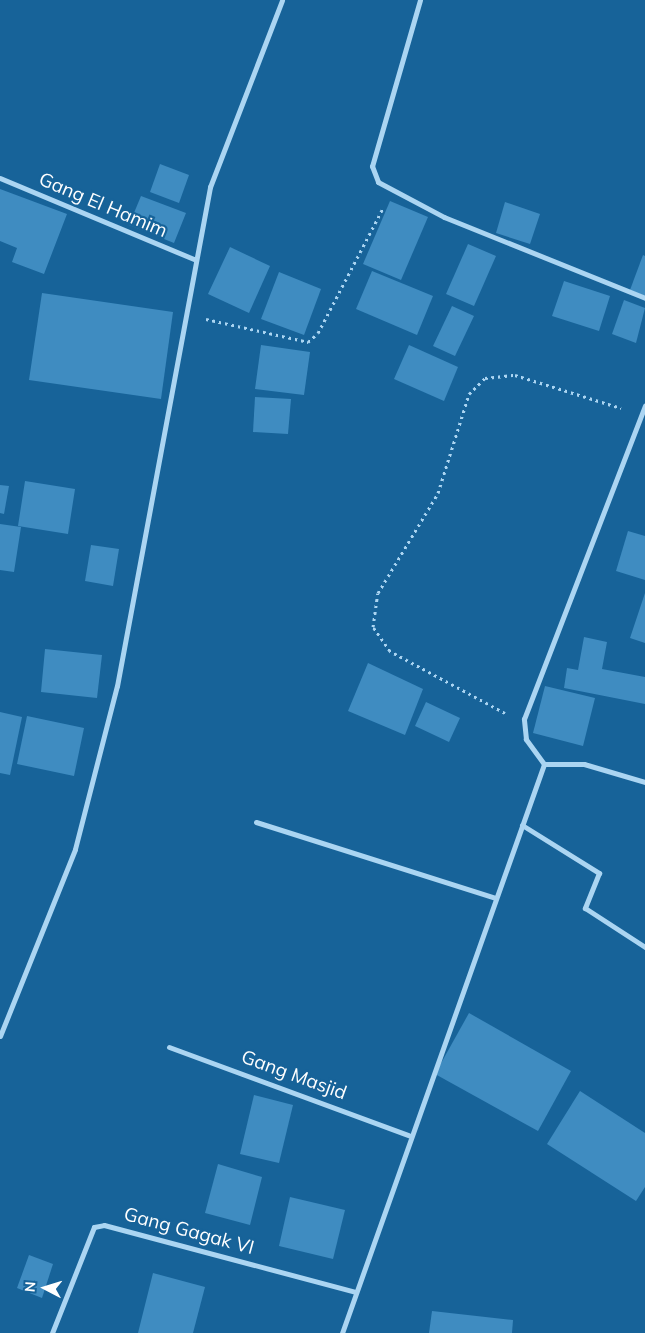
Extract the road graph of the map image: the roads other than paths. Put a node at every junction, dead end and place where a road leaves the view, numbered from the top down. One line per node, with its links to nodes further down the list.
1 (282, 0): 4 (street)
2 (420, 0): 5 (street)
3 (0, 178): 4 (street, Gang El Hamim)
4 (194, 259): 13 (street)
5 (645, 298)
6 (645, 406): 7 (street)
7 (544, 764): 8 (street); 10 (street)
8 (645, 782)
9 (256, 822): 11 (street)
10 (522, 825): 11 (street); 12 (street)
11 (495, 898): 15 (street)
12 (645, 947)
13 (0, 1036)
14 (169, 1047): 15 (street, Gang Masjid)
15 (408, 1135): 16 (street)
16 (355, 1292): 17 (street, Gang Gagak VI); 18 (street)
17 (52, 1333)
18 (342, 1333)

